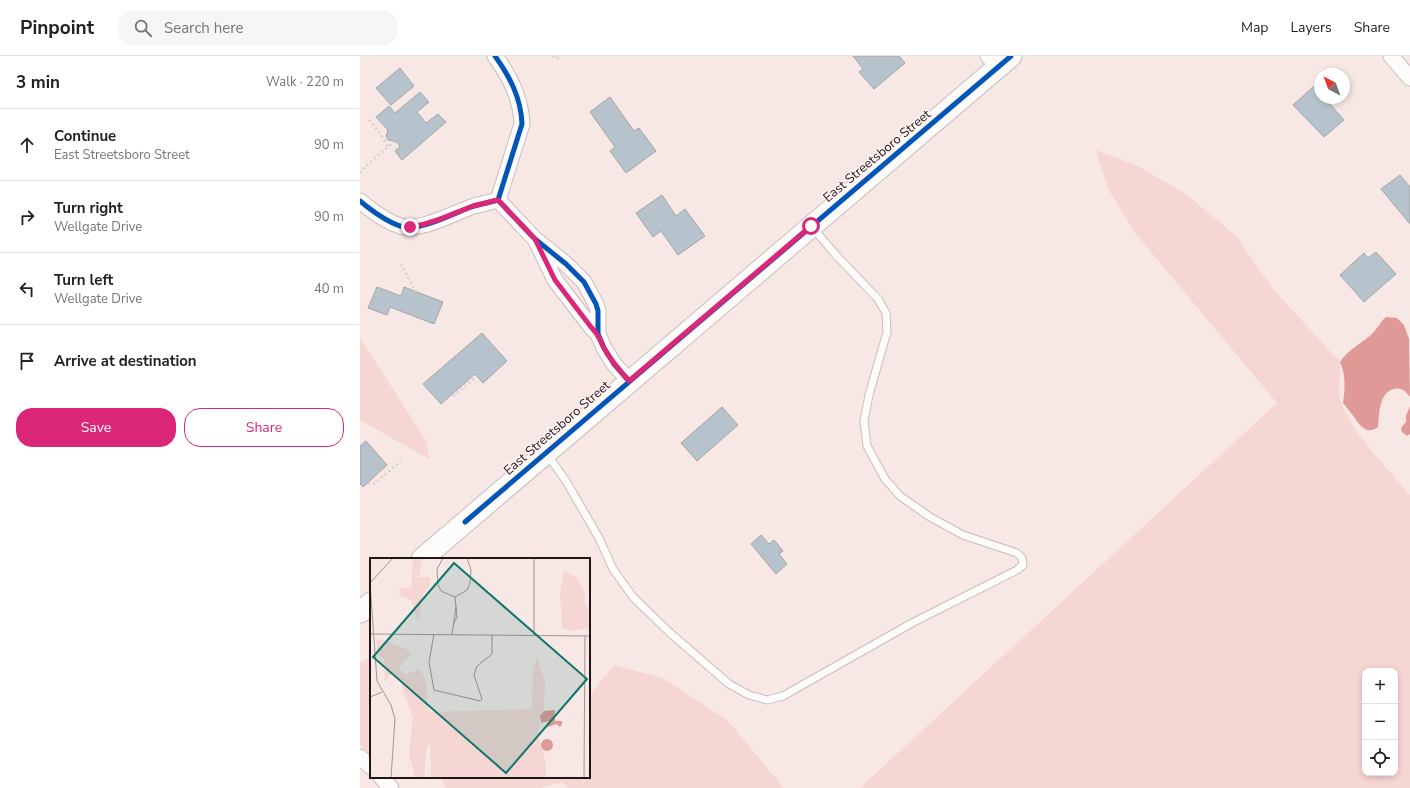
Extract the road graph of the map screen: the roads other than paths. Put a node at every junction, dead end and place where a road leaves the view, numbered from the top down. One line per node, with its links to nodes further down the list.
1 (495, 56): 5 (street)
2 (1391, 56): 4 (street)
3 (999, 60): 7 (main road, East Streetsboro Street)
4 (1410, 78)
5 (498, 200): 6 (street); 8 (street)
6 (360, 201)
7 (811, 226): 10 (main road, East Streetsboro Street); 11 (lane)
8 (535, 239): 9 (street); 9 (street)
9 (598, 334): 10 (street)
10 (629, 381): 11 (main road, East Streetsboro Street)
11 (546, 453): 12 (main road, East Streetsboro Street)
12 (423, 558)
13 (370, 604): 14 (main road)
14 (360, 612)
15 (360, 757): 16 (street)
16 (370, 766)
17 (382, 778): 18 (street)
18 (391, 788)

